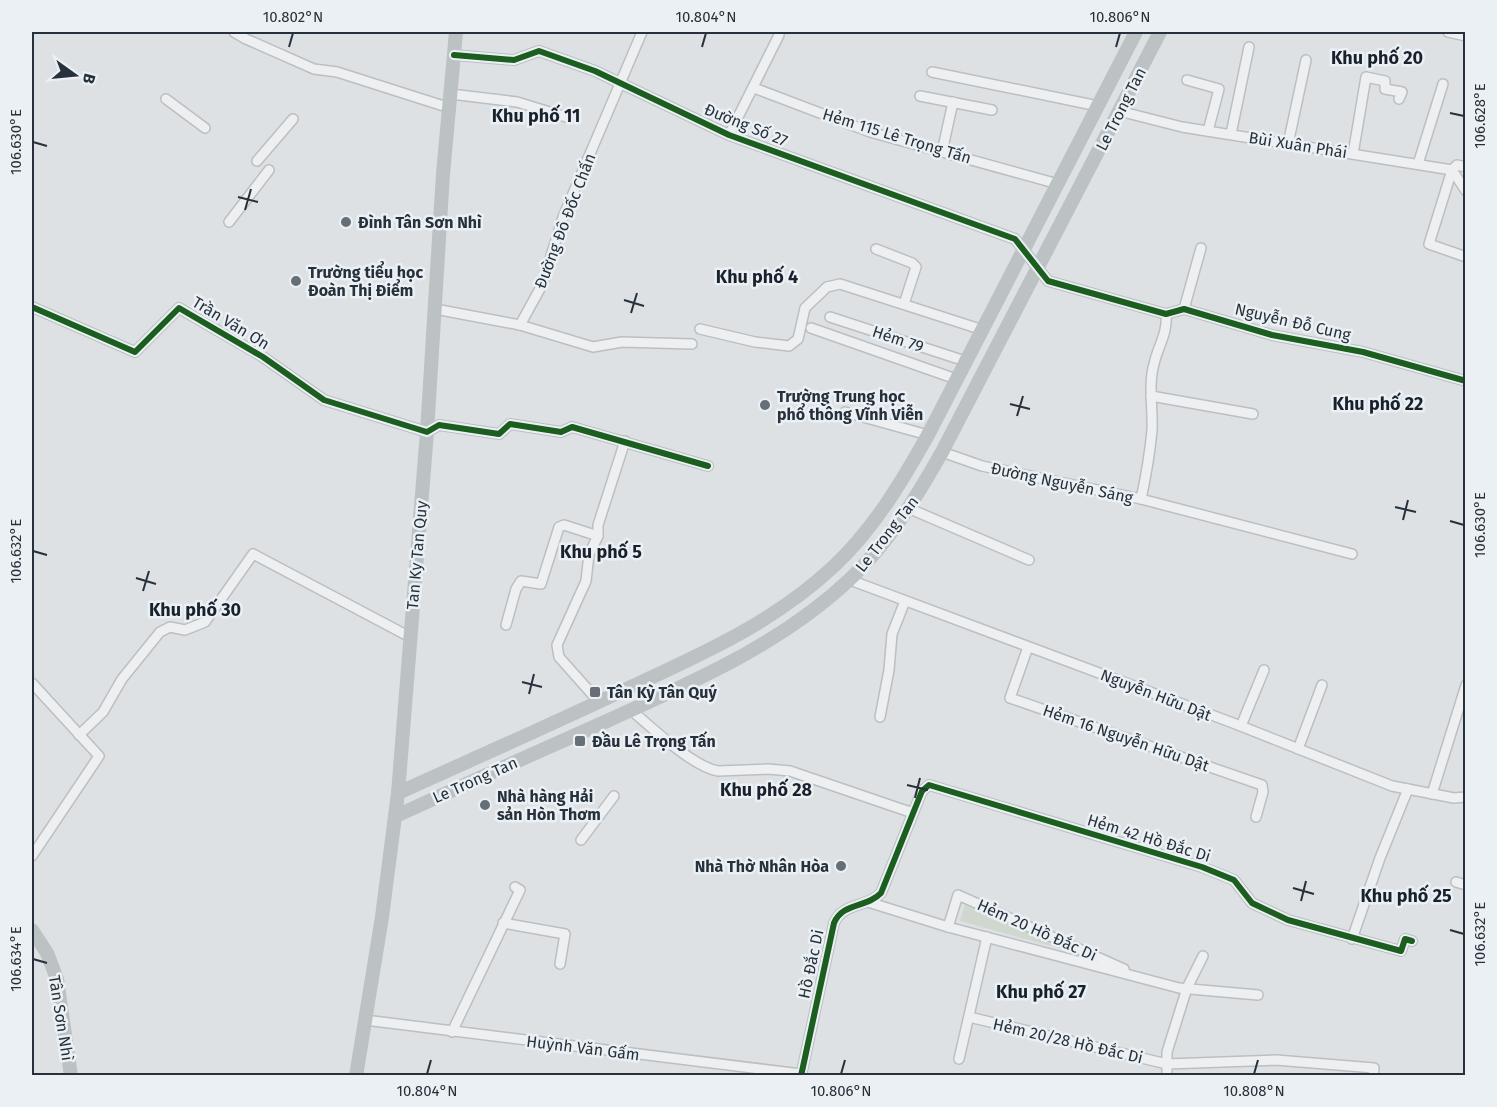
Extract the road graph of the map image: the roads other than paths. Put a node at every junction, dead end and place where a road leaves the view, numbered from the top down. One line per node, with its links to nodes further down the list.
1 (234, 32): 23 (street)
2 (456, 32): 10 (main road, Tan Ky Tan Quy)
3 (642, 32): 14 (street, Đường Đô Đốc Chấn)
4 (1136, 32): 22 (main road, Le Trong Tan)
5 (1160, 32): 25 (main road, Le Trong Tan)
6 (1448, 32): 8 (street)
7 (779, 35): 16 (street)
8 (1466, 36)
9 (1249, 47): 30 (street)
10 (454, 55): 14 (street, Đường Số 27); 17 (main road, Tan Ky Tan Quy)
11 (1306, 60): 32 (street)
12 (932, 72): 22 (street)
13 (1186, 80): 29 (street)
14 (620, 82): 31 (street, Đường Số 27); 54 (street, Đường Đô Đốc Chấn)
15 (1443, 84): 36 (street)
16 (754, 88): 31 (street); 33 (street, Hẻm 115 Lê Trọng Tấn)
17 (451, 93): 23 (main road, Tan Ky Tan Quy); 26 (street)
18 (920, 96): 21 (street)
19 (166, 99): 28 (street)
20 (1399, 99): 34 (street)
21 (953, 102): 24 (street); 33 (street)
22 (1098, 106): 40 (main road, Le Trong Tan)
23 (450, 108): 50 (main road, Tan Ky Tan Quy)
24 (992, 110)
25 (1119, 111): 29 (street, Bùi Xuân Phái); 47 (main road, Le Trong Tan)
26 (566, 117)
27 (293, 119): 35 (street)
28 (205, 128)
29 (1208, 131): 30 (street, Bùi Xuân Phái)
30 (1231, 134): 32 (street, Bùi Xuân Phái)
31 (729, 135): 45 (street, Đường Số 27)
32 (1288, 144): 34 (street, Bùi Xuân Phái)
33 (942, 152): 40 (street, Hẻm 115 Lê Trọng Tấn)
34 (1353, 154): 36 (street, Bùi Xuân Phái)
35 (257, 161)
36 (1418, 164): 39 (street, Bùi Xuân Phái)
37 (1466, 167): 39 (street)
38 (269, 170): 42 (street)
39 (1452, 170): 41 (street); 46 (street)
40 (1058, 184): 45 (main road, Le Trong Tan)
41 (1466, 191)
42 (229, 222)
43 (1201, 248): 51 (street)
44 (876, 249): 48 (street)
45 (1024, 251): 47 (street); 57 (main road, Le Trong Tan)
46 (1466, 257)
47 (1038, 268): 52 (street); 68 (main road, Le Trong Tan)
48 (904, 304): 56 (street); 57 (street)
49 (32, 306): 65 (street, Trần Văn Ơn)
50 (435, 309): 54 (street); 65 (main road, Tan Ky Tan Quy)
51 (1184, 309): 52 (street); 61 (street, Nguyễn Đỗ Cung)
52 (1166, 314): 62 (street, Đường Nguyễn Sáng)
53 (830, 317): 59 (street, Hẻm 79)
54 (520, 325): 58 (street)
55 (812, 328): 60 (street)
56 (700, 329)
57 (983, 330): 59 (main road, Le Trong Tan)
58 (692, 344)
59 (965, 361): 60 (main road, Le Trong Tan)
60 (956, 379): 66 (main road, Le Trong Tan)
61 (1466, 381)
62 (1151, 396): 64 (street); 70 (street, Đường Nguyễn Sáng)
63 (845, 412): 66 (street)
64 (1253, 414)
65 (427, 432): 67 (street); 78 (main road, Tan Ky Tan Quy)
66 (928, 435): 84 (main road, Le Trong Tan)
67 (625, 441): 69 (street); 72 (street)
68 (942, 453): 70 (street, Đường Nguyễn Sáng); 71 (main road, Le Trong Tan)
69 (708, 466)
70 (1141, 500): 73 (street)
71 (908, 508): 74 (street); 75 (main road, Le Trong Tan)
72 (598, 536): 77 (street); 84 (street)
73 (1352, 554)
74 (1029, 560)
75 (850, 580): 76 (street, Nguyễn Hữu Dật); 85 (main road, Le Trong Tan)
76 (905, 601): 79 (street, Nguyễn Hữu Dật); 86 (street)
77 (506, 625)
78 (410, 638): 88 (street); 92 (main road, Tan Ky Tan Quy)
79 (1028, 646): 87 (street, Nguyễn Hữu Dật); 98 (street, Hẻm 16 Nguyễn Hữu Dật)
80 (1264, 670): 87 (street)
81 (32, 683): 88 (street)
82 (1466, 685): 93 (street)
83 (1322, 686): 89 (street)
84 (599, 702): 92 (main road, Le Trong Tan)
85 (631, 710): 96 (street); 97 (main road, Le Trong Tan)
86 (880, 717)
87 (1241, 726): 89 (street, Nguyễn Hữu Dật)
88 (79, 735): 100 (street)
89 (1298, 749): 91 (street, Nguyễn Hữu Dật)
90 (926, 786): 96 (street, Hồ Đắc Di); 107 (street, Hẻm 42 Hồ Đắc Di)
91 (1408, 789): 93 (street, Nguyễn Hữu Dật); 107 (street)
92 (398, 793): 97 (main road, Tan Ky Tan Quy)
93 (1432, 794): 95 (street, Nguyễn Hữu Dật)
94 (614, 796): 99 (street)
95 (1466, 797)
96 (913, 813): 102 (street, Hồ Đắc Di)
97 (396, 816): 115 (main road, Tan Ky Tan Quy)
98 (1256, 817)
99 (581, 840)
100 (32, 856)
101 (515, 887): 103 (street)
102 (868, 902): 104 (street, Hẻm 20 Hồ Đắc Di); 119 (street, Hồ Đắc Di)
103 (503, 923): 110 (street); 116 (street)
104 (948, 927): 106 (street, Hẻm 20 Hồ Đắc Di); 111 (street, Hẻm 20 Hồ Đắc Di)
105 (32, 930): 120 (main road, Tân Sơn Nhì)
106 (987, 937): 111 (street, Hẻm 20 Hồ Đắc Di); 114 (street)
107 (1352, 939): 108 (street, Hẻm 42 Hồ Đắc Di)
108 (1412, 941)
109 (1203, 956): 112 (street)
110 (560, 964)
111 (1148, 979): 112 (street, Hẻm 20 Hồ Đắc Di)
112 (1187, 988): 113 (street, Hẻm 20 Hồ Đắc Di); 118 (street)
113 (1258, 995)
114 (969, 1017): 117 (street); 118 (street, Hẻm 20/28 Hồ Đắc Di)
115 (365, 1020): 116 (street, Huỳnh Văn Gấm); 121 (main road, Tan Ky Tan Quy)
116 (452, 1032): 119 (street, Huỳnh Văn Gấm)
117 (959, 1059)
118 (1167, 1064): 122 (street); 123 (street, Hẻm 20/28 Hồ Đắc Di)
119 (801, 1075)
120 (71, 1076)
121 (356, 1076)
122 (1167, 1076)
123 (1373, 1076)

